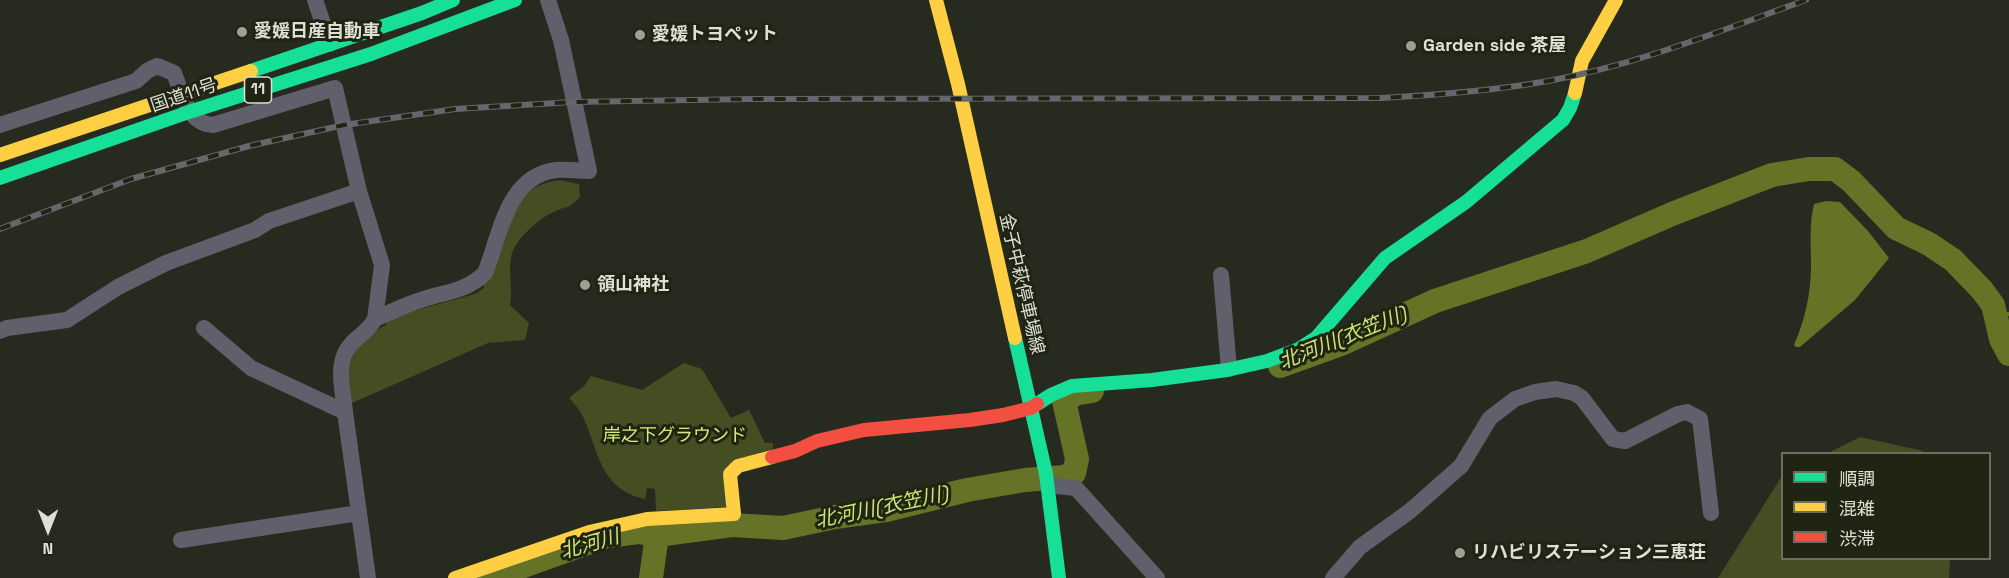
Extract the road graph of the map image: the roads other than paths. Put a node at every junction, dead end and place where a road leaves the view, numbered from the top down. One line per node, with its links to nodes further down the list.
1 (315, 0): 7 (street)
2 (453, 0): 7 (main road, 国道11号 / 11)
3 (515, 0): 9 (main road, 国道11号 / 11)
4 (548, 0): 15 (street)
5 (936, 0): 19 (main road, 金子中萩停車場線)
6 (1616, 0): 18 (main road)
7 (330, 44): 8 (main road, 国道11号 / 11)
8 (183, 93): 9 (street); 10 (street); 11 (main road, 国道11号 / 11)
9 (189, 112): 12 (main road, 国道11号 / 11); 13 (street)
10 (2, 125)
11 (0, 155)
12 (0, 178)
13 (359, 191): 15 (street); 17 (street)
14 (1221, 275): 18 (street)
15 (375, 319): 20 (street)
16 (204, 327): 20 (street)
17 (0, 331)
18 (1229, 369): 19 (main road)
19 (1031, 408): 21 (main road, 金子中萩停車場線); 26 (main road)
20 (345, 411): 22 (street)
21 (1046, 481): 27 (main road, 金子中萩停車場線); 28 (street)
22 (359, 513): 24 (street); 25 (street)
23 (1711, 513): 29 (street)
24 (181, 540)
25 (368, 578)
26 (455, 578)
27 (1059, 578)
28 (1157, 578)
29 (1332, 578)

